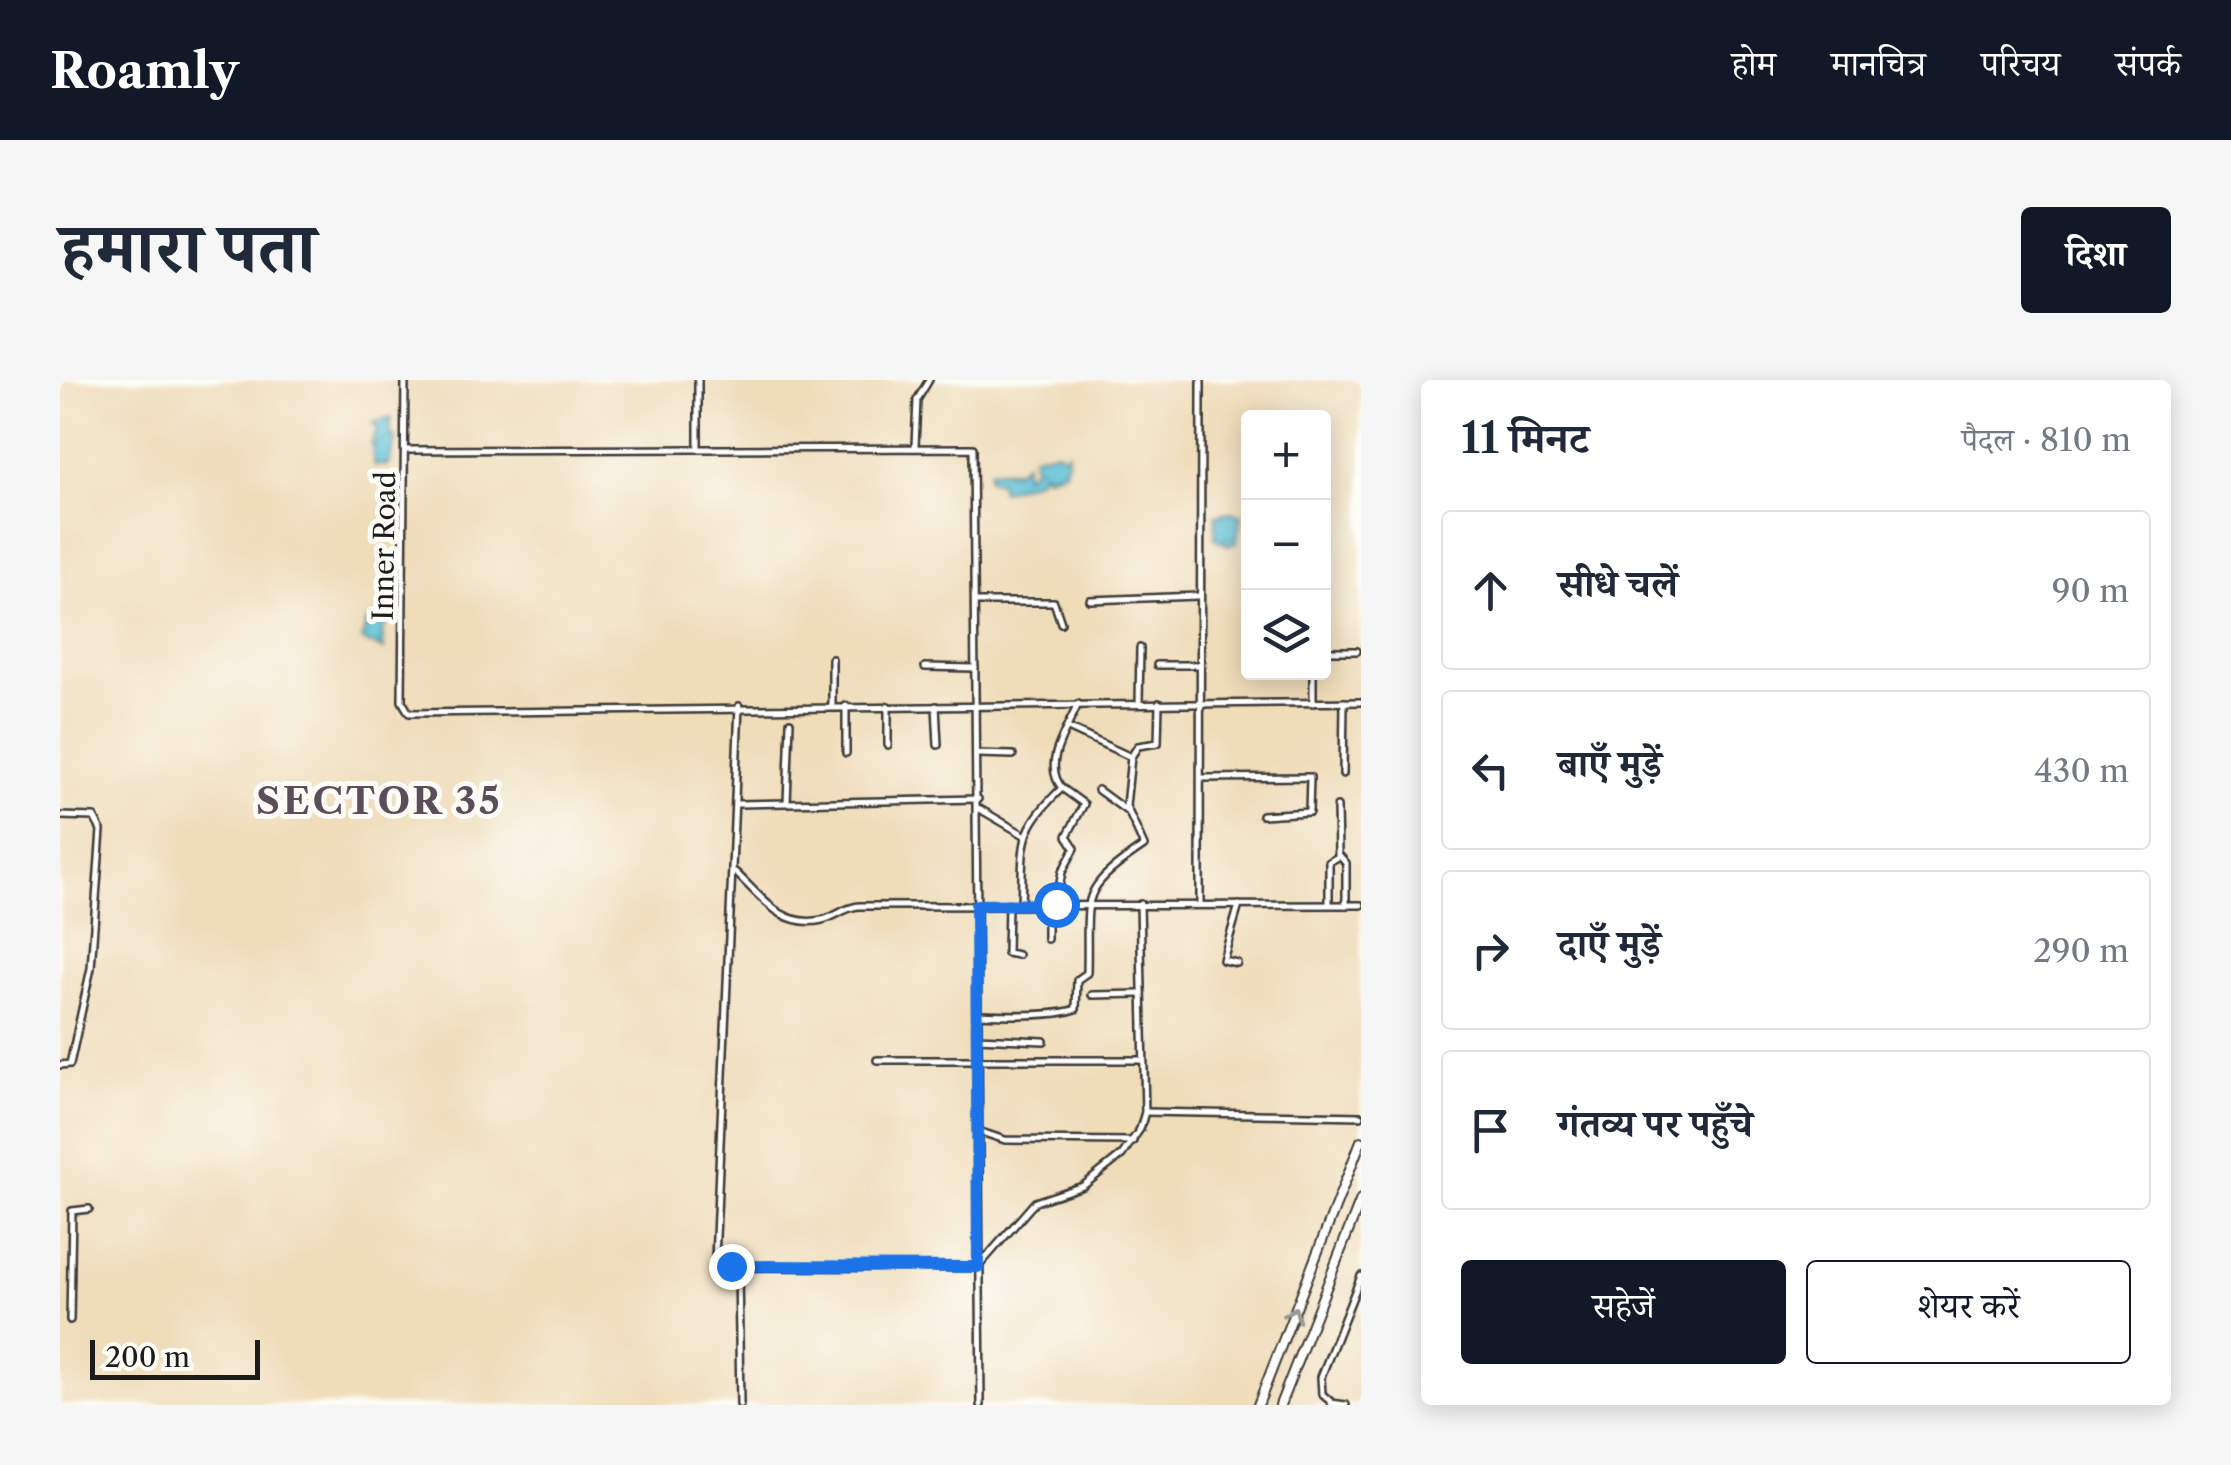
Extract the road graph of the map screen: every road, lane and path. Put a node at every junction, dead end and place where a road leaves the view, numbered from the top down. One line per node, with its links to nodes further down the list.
1 (406, 380): 7 (street, Inner Road)
2 (698, 380): 5 (street)
3 (929, 380): 6 (street)
4 (1201, 380): 8 (street)
5 (698, 446): 6 (street); 7 (street)
6 (915, 446): 10 (street)
7 (405, 450): 29 (street, Inner Road)
8 (1198, 596): 9 (street); 16 (street)
9 (1090, 600)
10 (976, 602): 11 (street); 19 (street)
11 (1061, 623)
12 (1140, 648): 25 (street)
13 (1331, 651): 14 (street)
14 (1357, 652)
15 (832, 659): 30 (street)
16 (1198, 664): 17 (street); 21 (street)
17 (1157, 665)
18 (924, 668): 19 (street)
19 (975, 668): 28 (street)
20 (1313, 680): 22 (street)
21 (1198, 702): 22 (street); 26 (street); 43 (street)
22 (1313, 702): 23 (street)
23 (1344, 702): 24 (street); 42 (street)
24 (1361, 702)
25 (1139, 703): 26 (street); 27 (street)
26 (1159, 703): 41 (street)
27 (1078, 704): 28 (street); 35 (street)
28 (975, 705): 33 (street); 39 (street)
29 (739, 706): 30 (street); 48 (street)
30 (832, 706): 31 (street)
31 (846, 706): 32 (street); 38 (street)
32 (888, 706): 33 (street); 36 (street)
33 (936, 706): 37 (street)
34 (790, 722): 47 (street)
35 (1068, 728): 41 (street); 44 (street)
36 (888, 745)
37 (938, 745)
38 (846, 754)
39 (977, 754): 40 (street); 46 (street)
40 (1014, 754)
41 (1131, 756): 51 (street)
42 (1343, 774)
43 (1200, 778): 52 (street); 63 (street)
44 (1062, 788): 54 (street); 60 (street)
45 (1098, 790): 51 (street)
46 (978, 799): 47 (street); 50 (street)
47 (787, 803): 48 (street)
48 (738, 804): 56 (street)
49 (1337, 807): 55 (street)
50 (978, 808): 54 (street); 66 (street)
51 (1128, 812): 61 (street)
52 (1262, 815)
53 (60, 816): 80 (street)
54 (1026, 836): 57 (street)
55 (1341, 857): 64 (street); 65 (street)
56 (734, 871): 66 (street); 88 (street)
57 (1021, 903): 58 (street); 59 (street)
58 (1008, 904): 66 (street); 70 (street)
59 (1047, 904): 60 (street); 69 (street)
60 (1056, 904): 61 (street)
61 (1088, 904): 62 (street); 74 (street)
62 (1140, 904): 63 (street); 72 (street)
63 (1200, 904): 67 (street)
64 (1329, 904): 65 (street); 67 (street)
65 (1346, 904): 68 (street)
66 (976, 905): 74 (street)
67 (1238, 905): 71 (street)
68 (1361, 905)
69 (1047, 939)
70 (1018, 955)
71 (1236, 963)
72 (1142, 994): 73 (street); 79 (street)
73 (1092, 995)
74 (978, 1014): 75 (street)
75 (978, 1038): 76 (street); 77 (street)
76 (1044, 1041)
77 (976, 1059): 78 (street); 79 (street); 83 (street)
78 (877, 1060)
79 (1143, 1060): 81 (street)
80 (60, 1065)
81 (1145, 1112): 82 (street); 84 (street)
82 (1361, 1116)
83 (978, 1131): 84 (street); 89 (street)
84 (1134, 1141): 89 (street)
85 (1361, 1141): 95 (street, one-way to 85)
86 (1361, 1199): 96 (street)
87 (89, 1209): 91 (street)
88 (734, 1267): 89 (street); 93 (street)
89 (978, 1267): 94 (street)
90 (1361, 1276): 92 (street)
91 (70, 1320)
92 (1331, 1403): 97 (street)
93 (740, 1405)
94 (981, 1405)
95 (1258, 1405)
96 (1280, 1405)
97 (1346, 1405)

